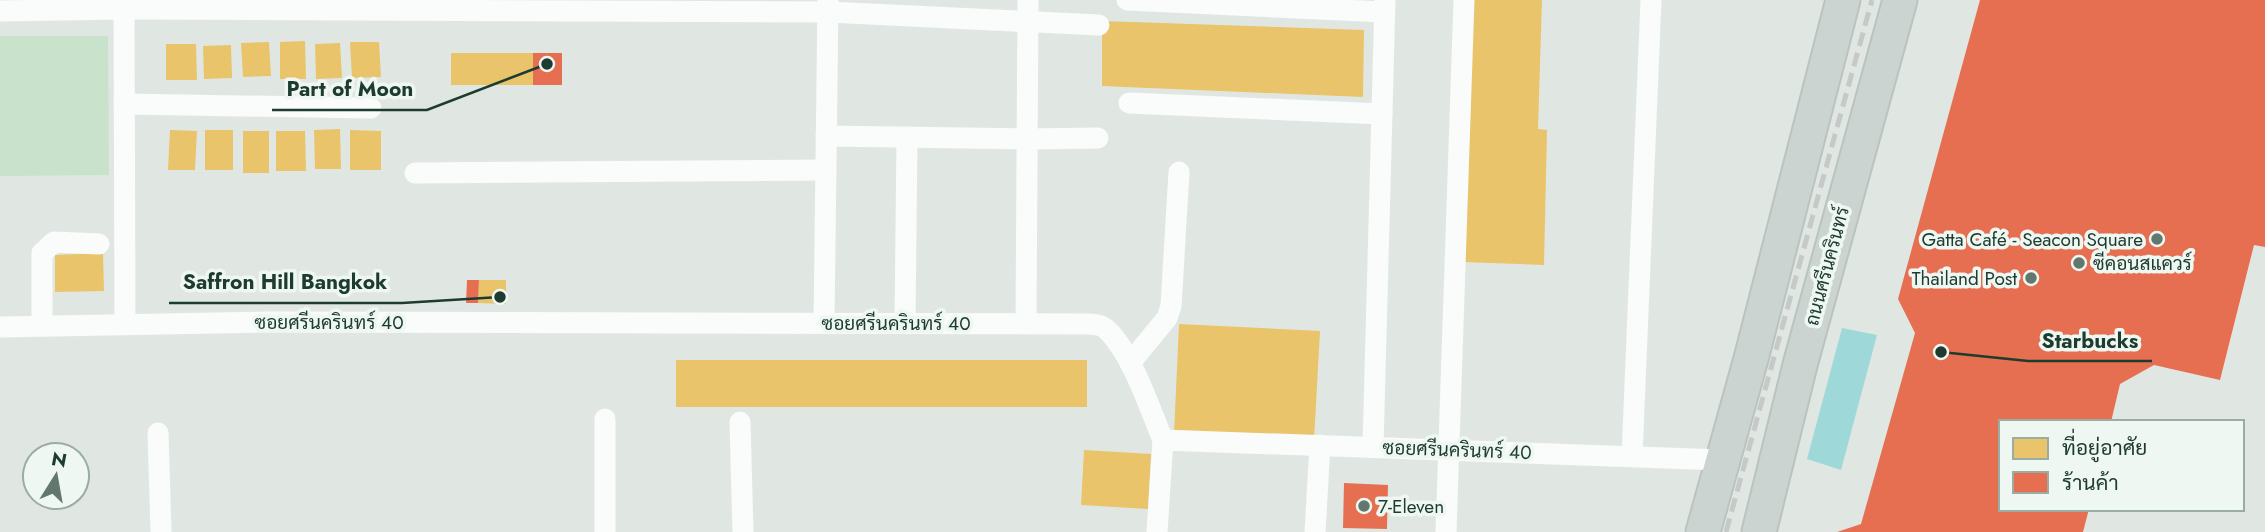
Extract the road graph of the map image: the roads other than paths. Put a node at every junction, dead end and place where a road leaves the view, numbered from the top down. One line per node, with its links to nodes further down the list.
1 (1028, 0): 13 (street)
2 (1127, 0): 11 (street)
3 (1464, 0): 40 (street)
4 (1651, 0): 41 (street)
5 (1843, 0): 42 (main road)
6 (1900, 0): 50 (main road, ถนนศรีนครินทร์)
7 (124, 4): 8 (street); 12 (street); 16 (street)
8 (443, 5): 9 (street)
9 (515, 5): 10 (street)
10 (828, 6): 13 (street); 19 (street)
11 (1384, 6): 18 (street)
12 (0, 11)
13 (1029, 22): 14 (street); 22 (street)
14 (1099, 25)
15 (1129, 103): 18 (street)
16 (124, 104): 17 (street); 30 (street)
17 (371, 108)
18 (1381, 114): 39 (street)
19 (826, 136): 20 (street); 23 (street)
20 (907, 138): 22 (street); 27 (street)
21 (1098, 138): 22 (street)
22 (1028, 139): 29 (street)
23 (826, 170): 25 (street); 28 (street)
24 (1179, 172): 33 (street)
25 (415, 173)
26 (99, 244): 31 (street)
27 (905, 322): 28 (street, ซอยศรีนครินทร์ 40); 29 (street, ซอยศรีนครินทร์ 40)
28 (824, 323): 30 (street, ซอยศรีนครินทร์ 40)
29 (1026, 323): 33 (street, ซอยศรีนครินทร์ 40)
30 (125, 324): 31 (street, ซอยศรีนครินทร์ 40)
31 (43, 326): 32 (street, ซอยศรีนครินทร์ 40)
32 (0, 327)
33 (1130, 363): 37 (street, ซอยศรีนครินทร์ 40)
34 (605, 419): 44 (street)
35 (740, 422): 45 (street)
36 (158, 433): 43 (street)
37 (1163, 440): 38 (street, ซอยศรีนครินทร์ 40); 46 (street)
38 (1320, 445): 39 (street, ซอยศรีนครินทร์ 40); 47 (street)
39 (1373, 447): 40 (street, ซอยศรีนครินทร์ 40)
40 (1449, 450): 41 (street, ซอยศรีนครินทร์ 40); 48 (street)
41 (1632, 456): 42 (street, ซอยศรีนครินทร์ 40)
42 (1723, 460): 49 (main road)
43 (161, 532)
44 (605, 532)
45 (743, 532)
46 (1157, 532)
47 (1315, 532)
48 (1446, 532)
49 (1703, 532)
50 (1759, 532)

